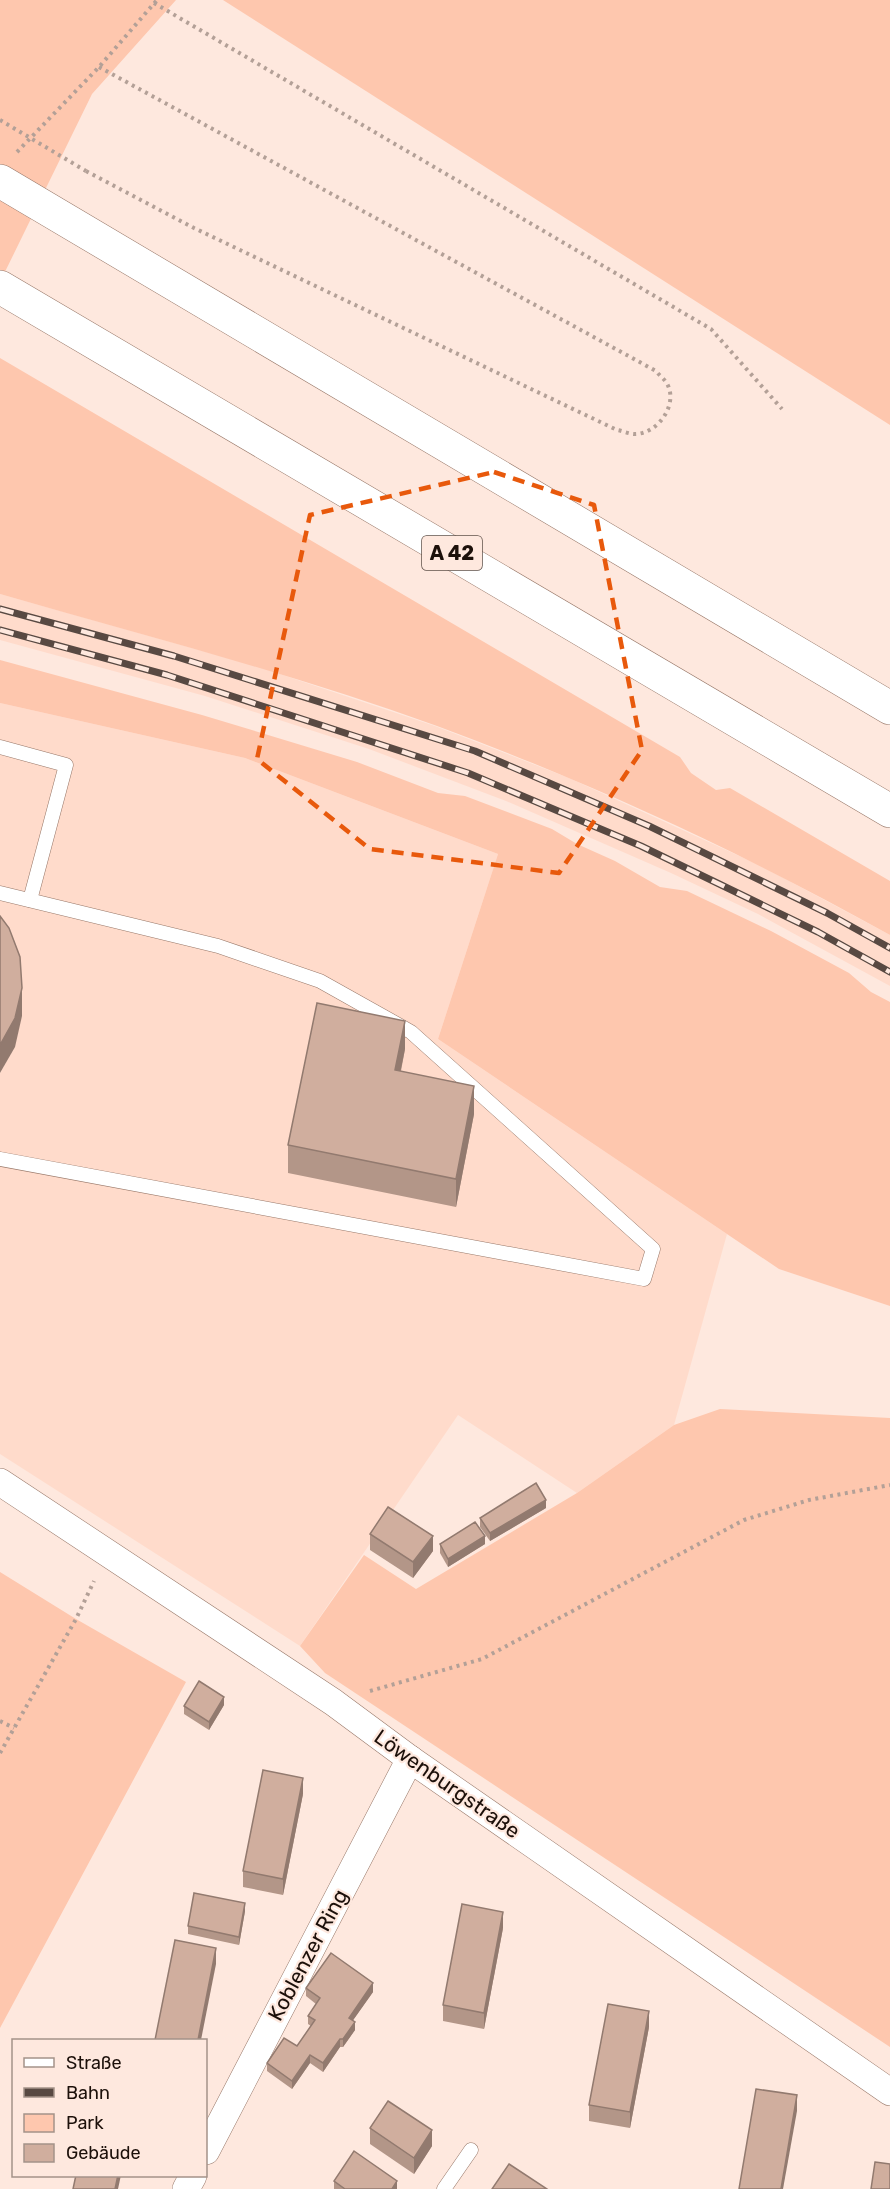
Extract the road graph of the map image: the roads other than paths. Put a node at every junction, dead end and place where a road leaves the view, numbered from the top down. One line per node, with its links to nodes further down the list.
1 (8, 167): 3 (highway)
2 (7, 291): 5 (highway, A 42)
3 (890, 708)
4 (0, 747): 7 (lane)
5 (890, 811)
6 (0, 892): 7 (lane)
7 (30, 900): 8 (lane)
8 (0, 1159)
9 (0, 1482): 10 (street, Löwenburgstraße)
10 (410, 1759): 11 (street, Löwenburgstraße); 12 (street, Koblenzer Ring)
11 (890, 2092)
12 (207, 2149)
13 (471, 2150): 14 (lane)
14 (444, 2189)

